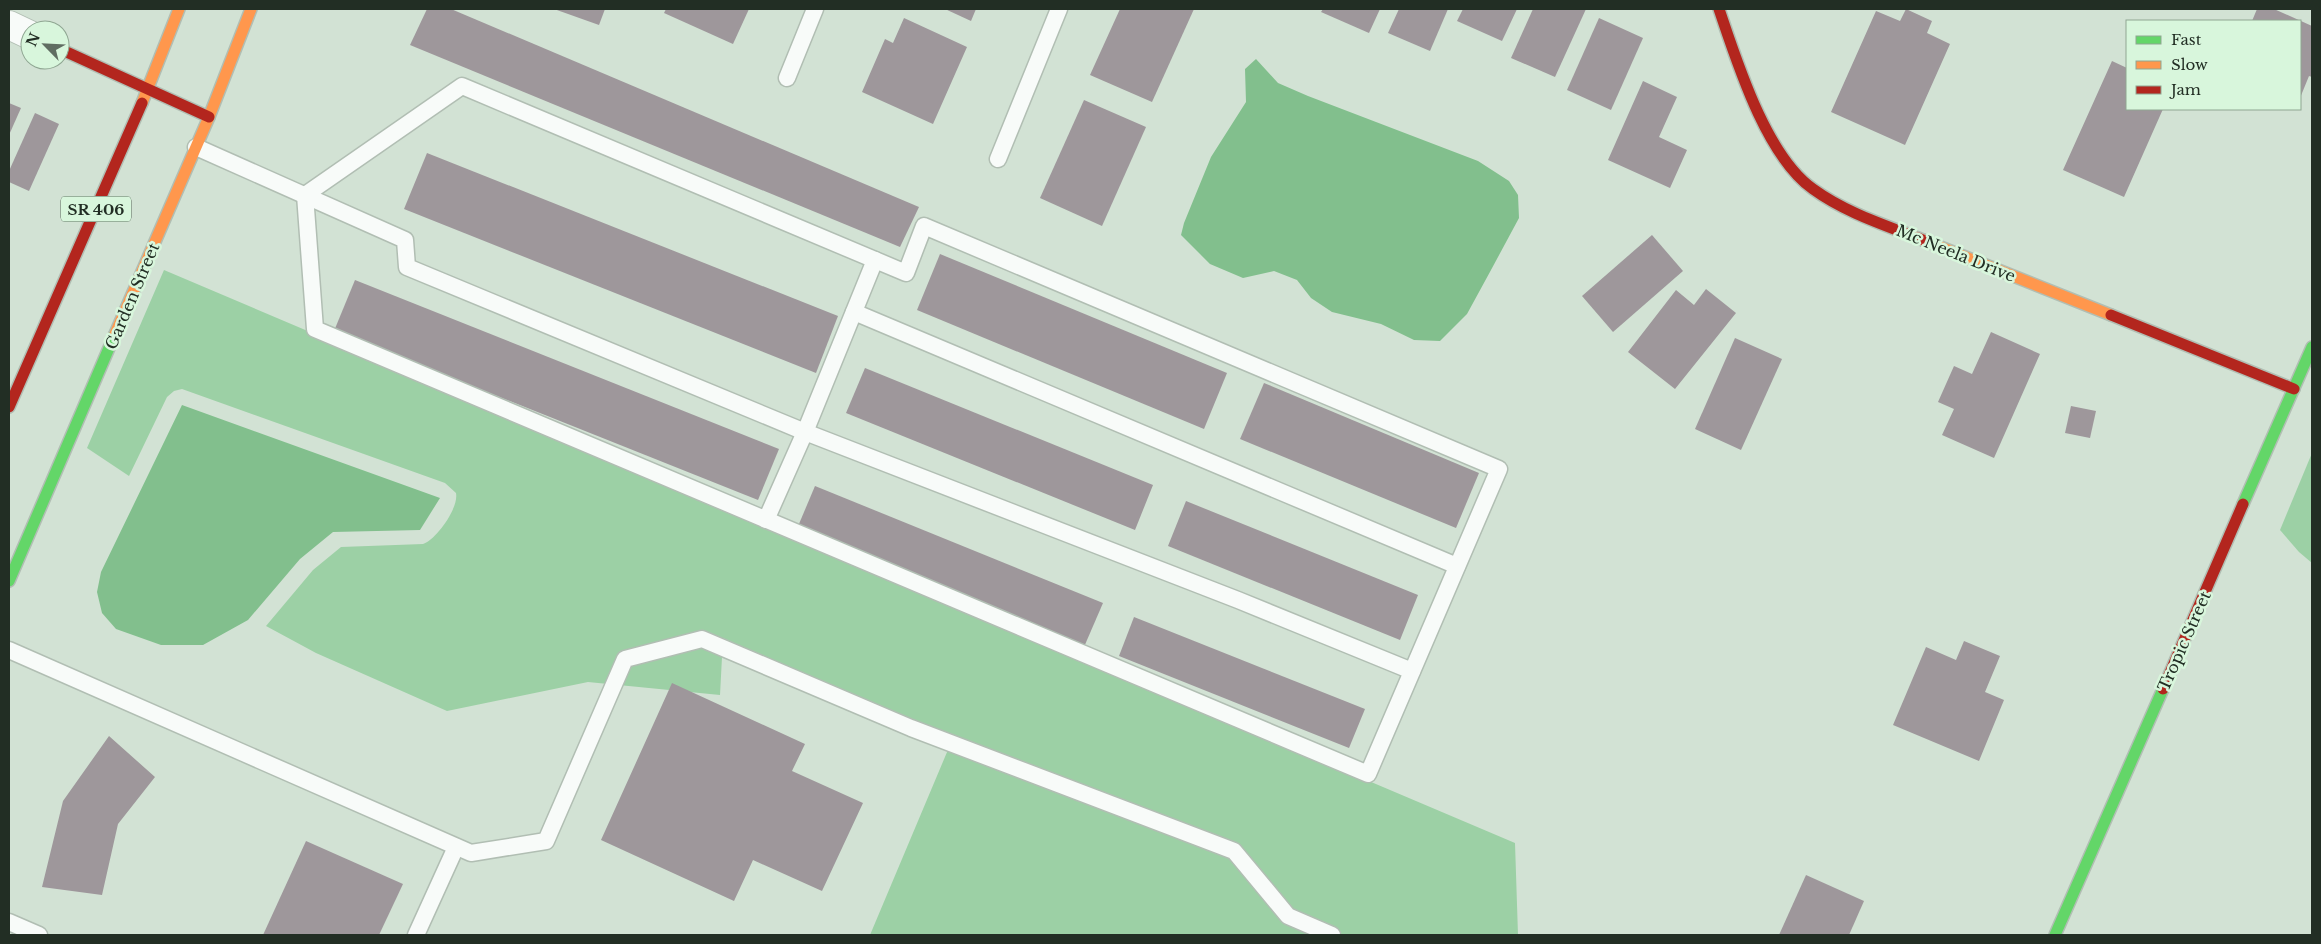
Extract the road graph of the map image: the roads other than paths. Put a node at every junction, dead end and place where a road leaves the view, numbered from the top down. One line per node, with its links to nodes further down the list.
1 (179, 9): 8 (street, SR 406)
2 (251, 9): 9 (street, Garden Street)
3 (815, 9): 7 (lane)
4 (1059, 9): 11 (lane)
5 (1719, 9): 16 (street, Mc Neela Drive)
6 (70, 54): 8 (street)
7 (787, 78)
8 (148, 89): 9 (street); 17 (street, SR 406)
9 (209, 117): 10 (street, Garden Street)
10 (196, 147): 12 (lane); 21 (street, Garden Street)
11 (998, 159)
12 (305, 195): 13 (lane); 18 (lane); 19 (lane)
13 (876, 260): 14 (lane); 20 (lane)
14 (854, 312): 18 (lane); 20 (lane)
15 (2312, 347): 16 (street, Tropic Street)
16 (2294, 389): 29 (street, Tropic Street)
17 (9, 407)
18 (805, 432): 19 (lane); 23 (lane)
19 (766, 520): 23 (lane)
20 (1457, 566): 23 (lane)
21 (9, 581)
22 (9, 650): 24 (lane)
23 (1412, 671)
24 (456, 847): 27 (lane); 28 (lane)
25 (9, 922): 26 (lane)
26 (39, 935)
27 (416, 935)
28 (1332, 935)
29 (2055, 935)

